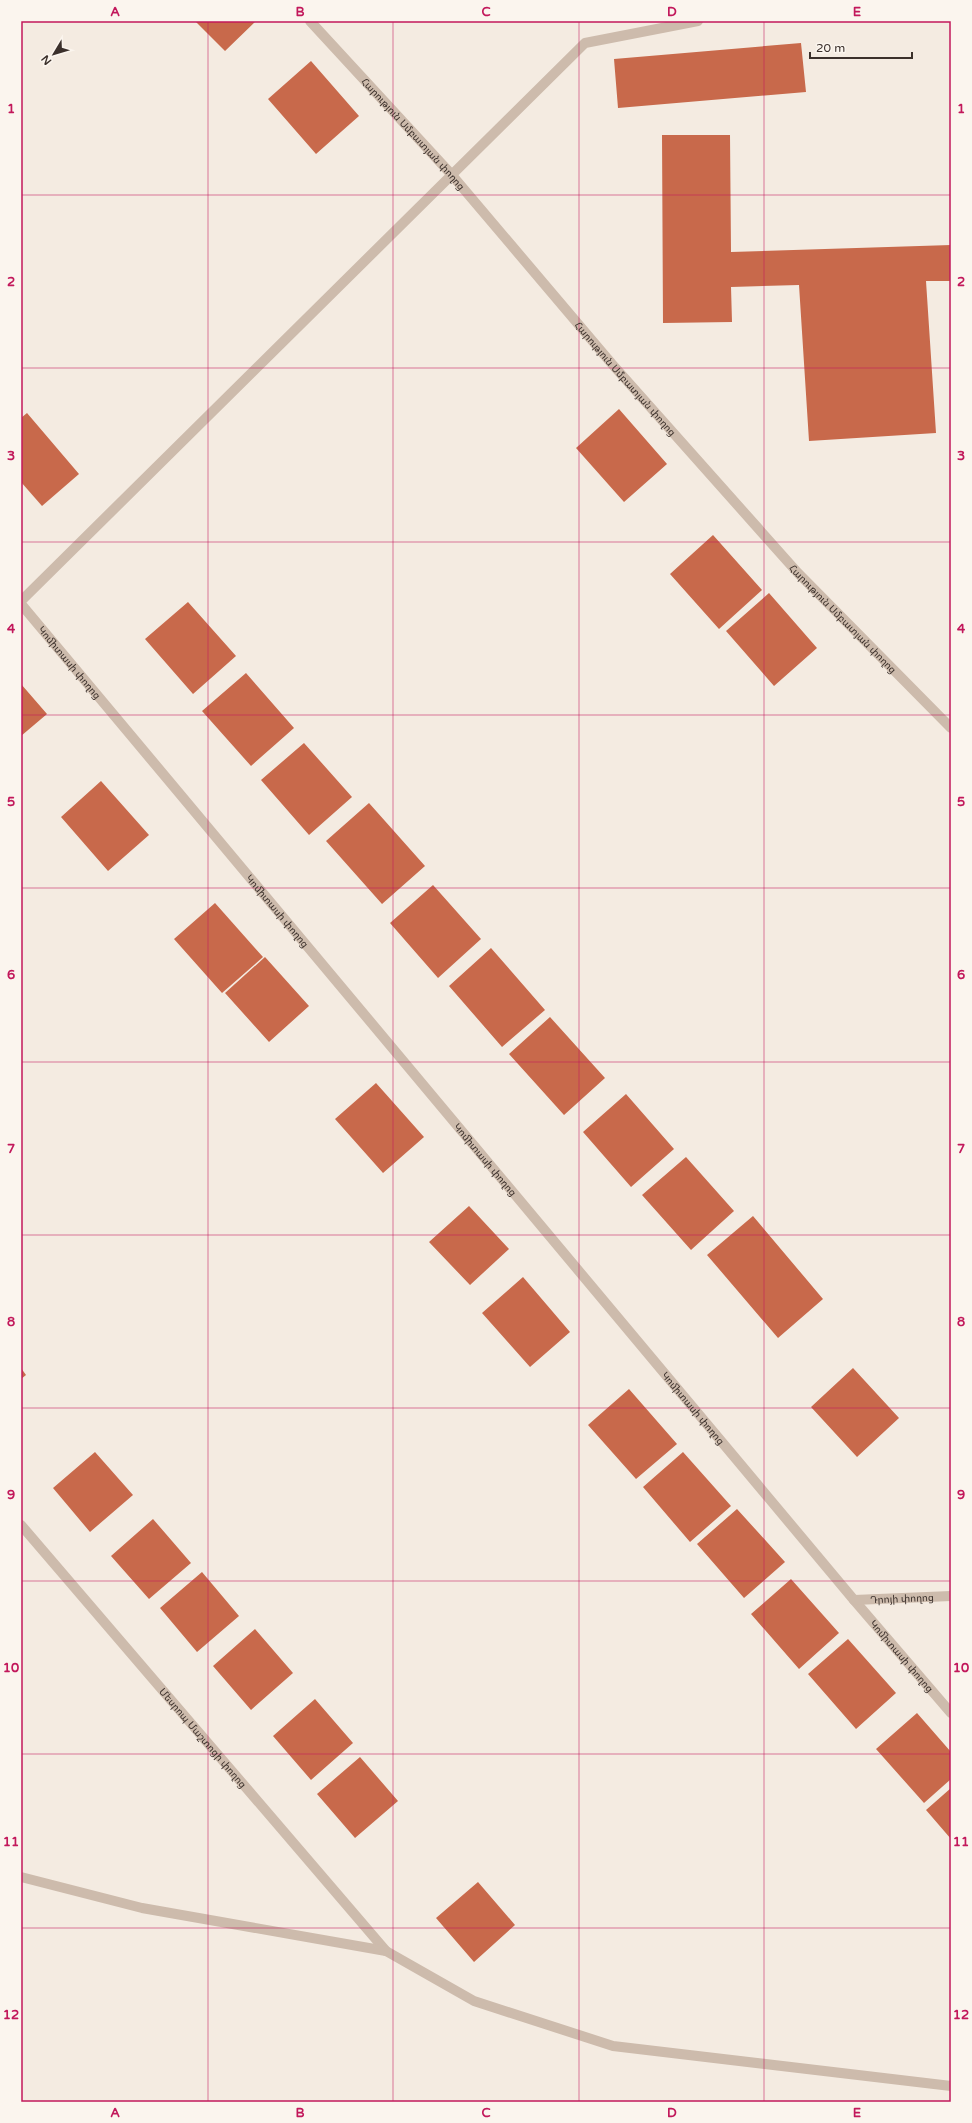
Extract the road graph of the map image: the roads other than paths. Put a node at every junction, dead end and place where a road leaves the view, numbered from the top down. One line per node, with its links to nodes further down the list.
1 (310, 21): 3 (street, Հարություն Սմբատյան փողոց)
2 (698, 21): 3 (street)
3 (451, 174): 4 (street); 6 (street, Հարություն Սմբատյան փողոց)
4 (21, 601)
5 (21, 604): 9 (street, Կոմիտասի փողոց)
6 (951, 728)
7 (21, 1525): 12 (street, Մեսրոպ Մաշտոցի փողոց)
8 (951, 1596): 9 (street, Դրոյի փողոց)
9 (854, 1600): 10 (street, Կոմիտասի փողոց)
10 (951, 1713)
11 (21, 1877): 12 (street)
12 (386, 1951): 13 (street)
13 (951, 2086)

